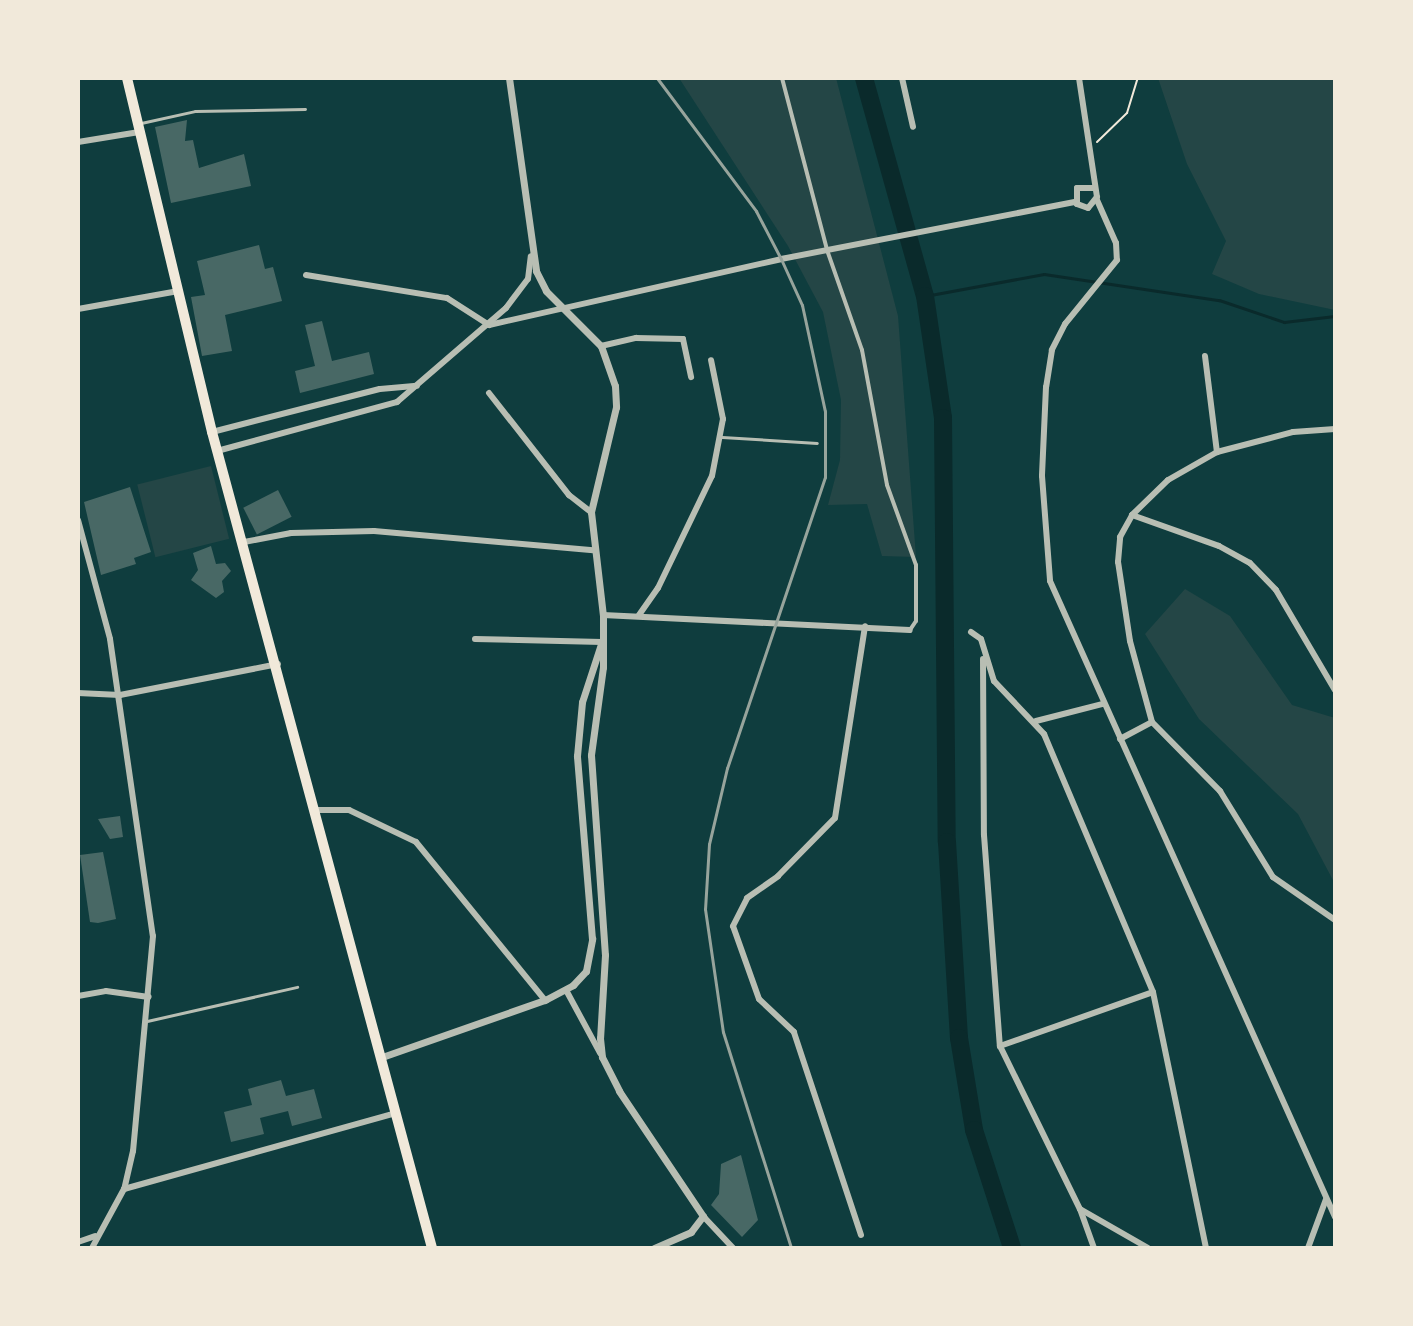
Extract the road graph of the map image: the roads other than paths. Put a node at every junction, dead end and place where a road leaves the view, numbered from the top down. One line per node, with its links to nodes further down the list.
1 (127, 78): 8 (highway)
2 (509, 78): 14 (street)
3 (782, 78): 13 (street)
4 (902, 78): 7 (street)
5 (1079, 78): 10 (street)
6 (305, 109): 8 (lane)
7 (913, 127)
8 (138, 128): 9 (street); 16 (highway)
9 (78, 142)
10 (1094, 188): 11 (street); 12 (street)
11 (1074, 199): 12 (street); 13 (street)
12 (1097, 200): 49 (street)
13 (827, 250): 17 (street); 40 (street)
14 (531, 256): 17 (street); 19 (street)
15 (306, 275): 19 (street)
16 (181, 290): 18 (street); 27 (highway)
17 (563, 308): 19 (street); 20 (street)
18 (78, 309)
19 (489, 325): 24 (street)
20 (601, 346): 23 (street); 32 (street)
21 (1205, 356): 31 (street)
22 (711, 360): 28 (street)
23 (691, 377)
24 (417, 386): 27 (street); 30 (street)
25 (489, 393): 32 (street)
26 (1335, 429): 31 (street)
27 (212, 432): 30 (highway)
28 (722, 437): 29 (lane); 38 (street)
29 (817, 443)
30 (217, 451): 35 (highway)
31 (1217, 452): 33 (street)
32 (591, 512): 36 (street)
33 (1132, 515): 46 (street); 51 (street)
34 (78, 520): 48 (street)
35 (244, 542): 36 (street); 45 (highway)
36 (593, 550): 37 (street)
37 (603, 615): 38 (street); 43 (street)
38 (639, 615): 39 (street)
39 (865, 626): 40 (street); 71 (street)
40 (910, 630)
41 (971, 632): 44 (street)
42 (475, 639): 43 (street)
43 (602, 642): 56 (street); 64 (street)
44 (983, 657): 50 (street); 62 (street)
45 (278, 664): 48 (street); 53 (highway)
46 (1335, 690)
47 (78, 693): 48 (street)
48 (120, 695): 59 (street)
49 (1102, 704): 50 (street); 52 (street)
50 (1036, 721): 57 (street)
51 (1152, 722): 52 (street); 54 (street)
52 (1120, 739): 67 (street)
53 (317, 810): 60 (street); 63 (highway)
54 (1335, 920)
55 (297, 987): 61 (lane)
56 (566, 990): 60 (street); 64 (street)
57 (1153, 992): 62 (street); 80 (street)
58 (78, 996): 59 (street)
59 (149, 997): 61 (street)
60 (545, 1000): 63 (street)
61 (147, 1021): 66 (street)
62 (1000, 1046): 68 (street)
63 (382, 1057): 65 (highway)
64 (602, 1057): 69 (street)
65 (396, 1113): 66 (street); 75 (highway)
66 (124, 1189): 72 (street)
67 (1326, 1199): 70 (street); 81 (street)
68 (1080, 1209): 78 (street); 79 (street)
69 (703, 1216): 76 (street); 77 (street)
70 (1335, 1217)
71 (861, 1235)
72 (95, 1236): 73 (street); 74 (street)
73 (78, 1242)
74 (92, 1248)
75 (432, 1248)
76 (654, 1248)
77 (733, 1248)
78 (1094, 1248)
79 (1148, 1248)
80 (1206, 1248)
81 (1308, 1248)

